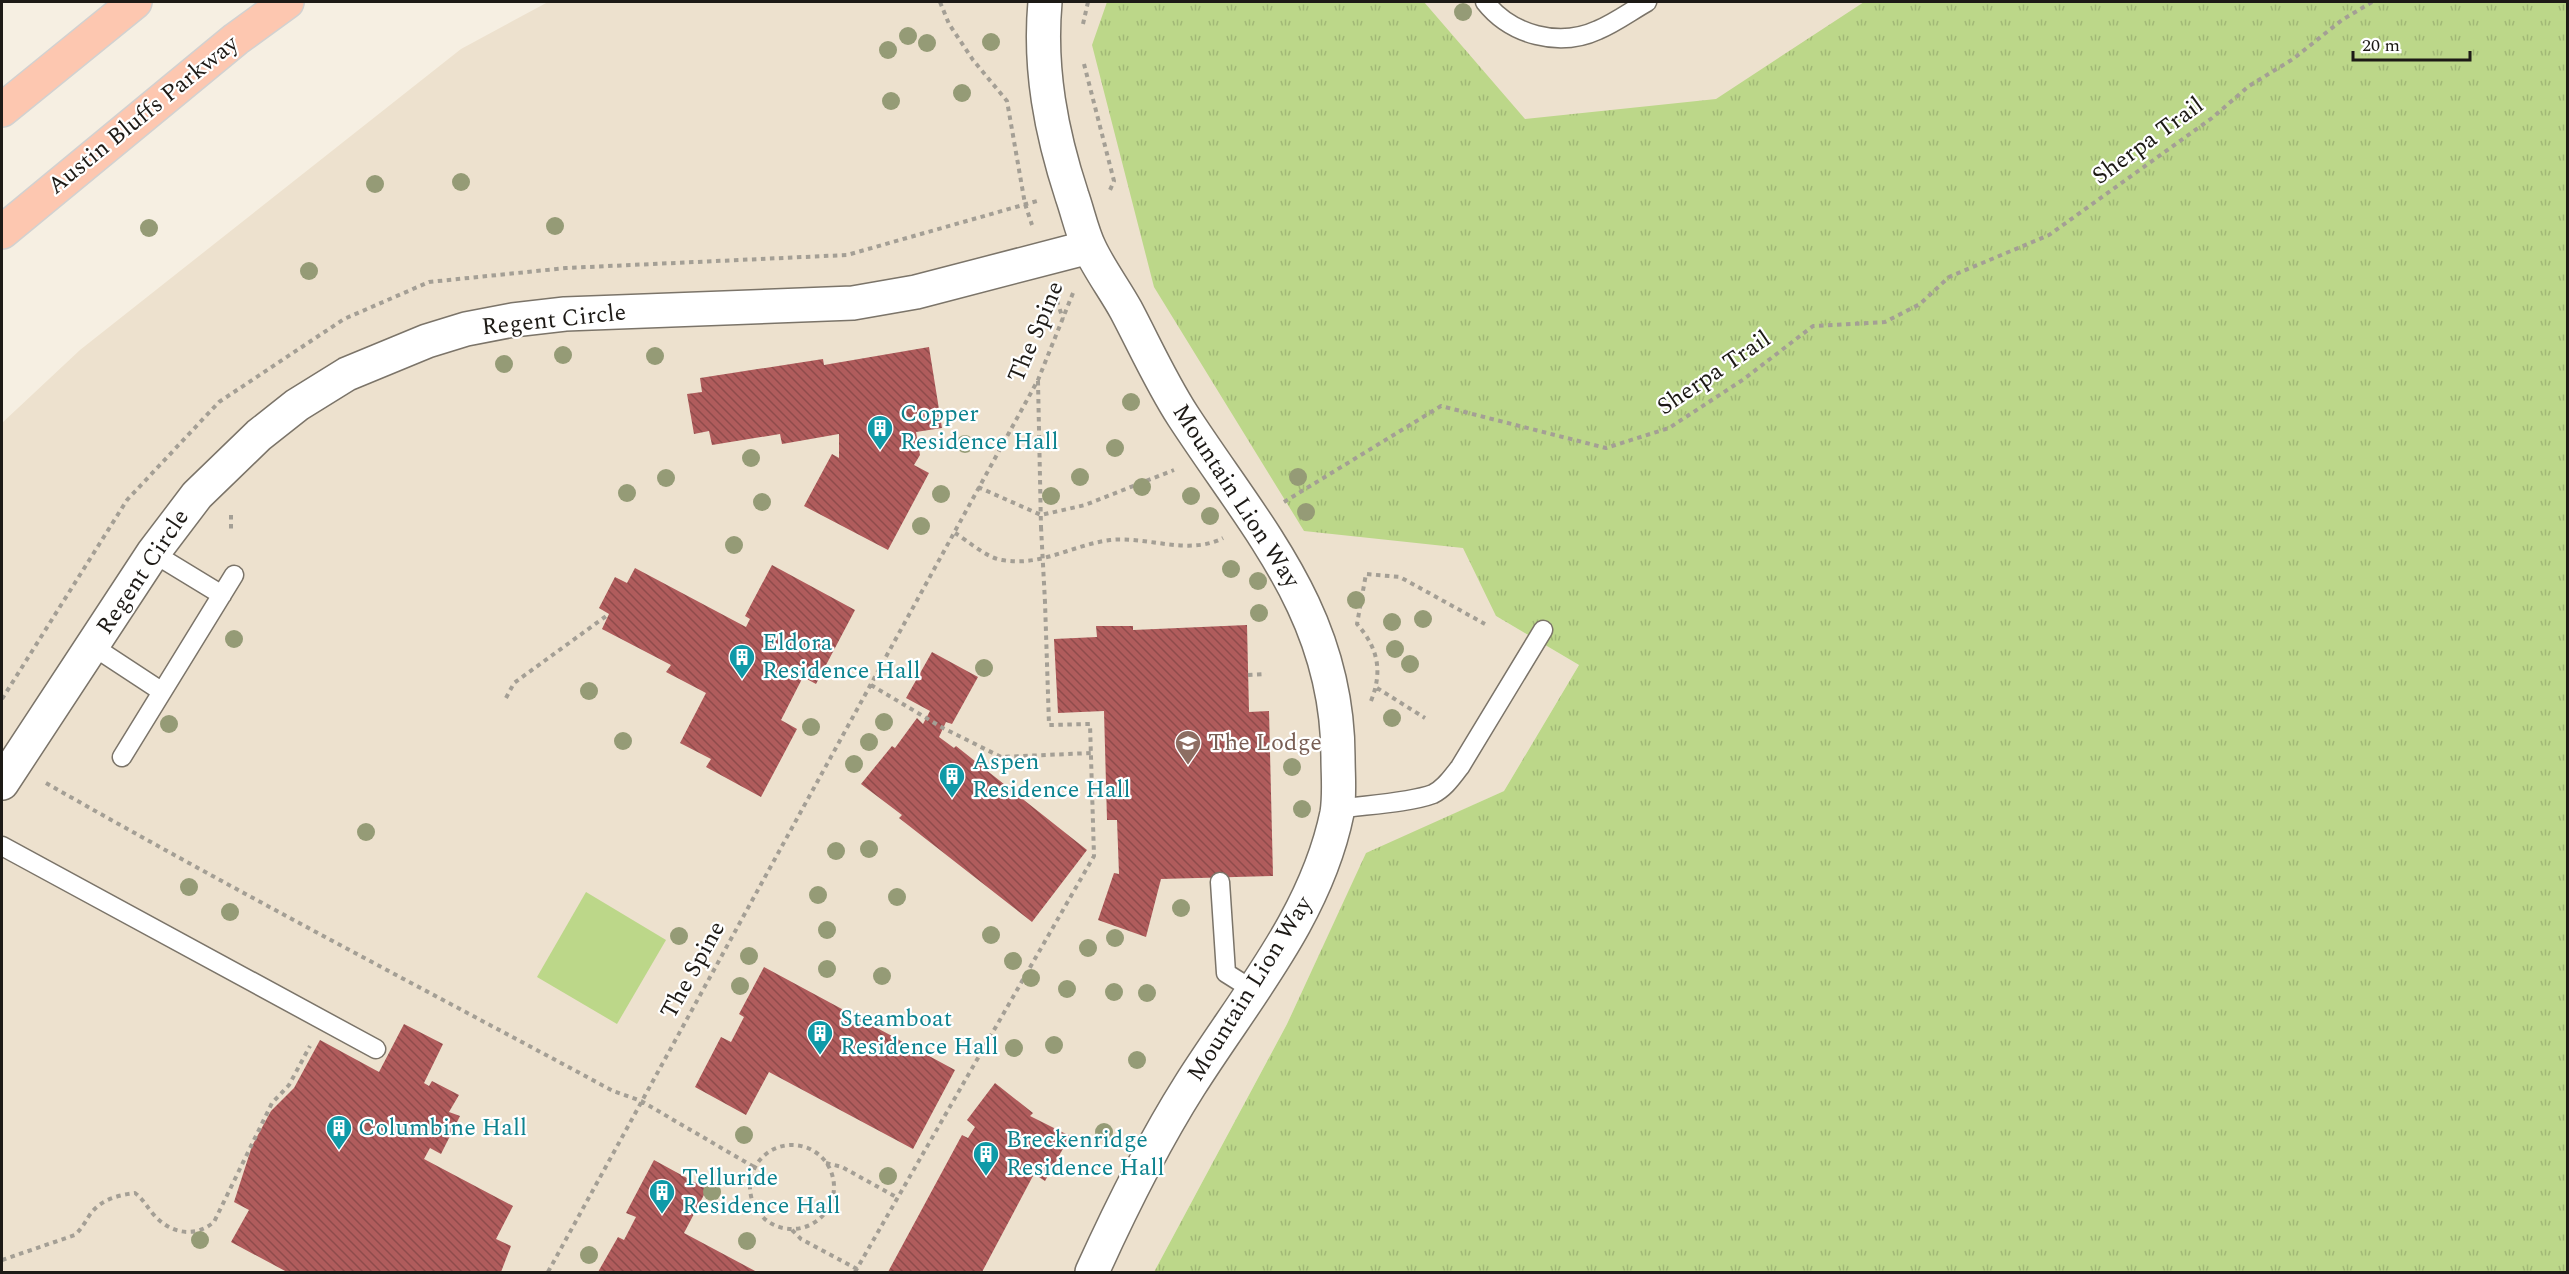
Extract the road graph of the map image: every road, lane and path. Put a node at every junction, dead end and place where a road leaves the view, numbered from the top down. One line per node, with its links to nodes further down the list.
1 (135, 2): 11 (main road)
2 (287, 2): 14 (main road, Austin Bluffs Parkway)
3 (940, 2): 13 (path)
4 (1045, 2): 15 (street, Mountain Lion Way)
5 (1088, 2): 9 (path)
6 (1485, 2): 7 (lane)
7 (1647, 2)
8 (2372, 2): 20 (path, Sherpa Trail)
9 (1081, 34)
10 (1082, 56): 12 (path)
11 (2, 110)
12 (1110, 192)
13 (1025, 204)
14 (2, 232)
15 (1089, 247): 16 (path, The Spine); 20 (street, Mountain Lion Way); 22 (street, Regent Circle)
16 (1038, 380): 18 (path, The Spine); 19 (path)
17 (1183, 466): 19 (path)
18 (978, 487): 19 (path); 21 (path, The Spine)
19 (1041, 515): 35 (path, bridge)
20 (1256, 520): 21 (path, Sherpa Trail); 39 (street, Mountain Lion Way)
21 (955, 533): 31 (path, The Spine)
22 (153, 553): 24 (lane); 28 (street, Regent Circle)
23 (234, 575): 24 (lane)
24 (222, 595): 32 (lane)
25 (609, 614): 33 (path)
26 (1485, 624): 34 (path)
27 (1543, 630): 39 (lane)
28 (94, 647): 32 (lane); 38 (street, Regent Circle)
29 (1266, 674): 30 (path)
30 (1248, 675)
31 (871, 685): 35 (path); 45 (path, The Spine)
32 (161, 691): 36 (lane)
33 (506, 698)
34 (1425, 718)
35 (1091, 753): 48 (path)
36 (123, 758)
37 (44, 782): 45 (path)
38 (2, 783)
39 (1338, 809): 42 (street, Mountain Lion Way)
40 (2, 846): 43 (lane)
41 (1220, 882): 42 (lane)
42 (1253, 990): 53 (street, Mountain Lion Way)
43 (323, 1022): 44 (lane); 50 (path)
44 (376, 1049)
45 (641, 1101): 47 (path); 52 (path, The Spine)
46 (826, 1162): 47 (path); 48 (path); 49 (path)
47 (754, 1167): 49 (path)
48 (898, 1198): 51 (path)
49 (791, 1230): 51 (path)
50 (2, 1260)
51 (856, 1271)
52 (548, 1272)
53 (1092, 1272)

